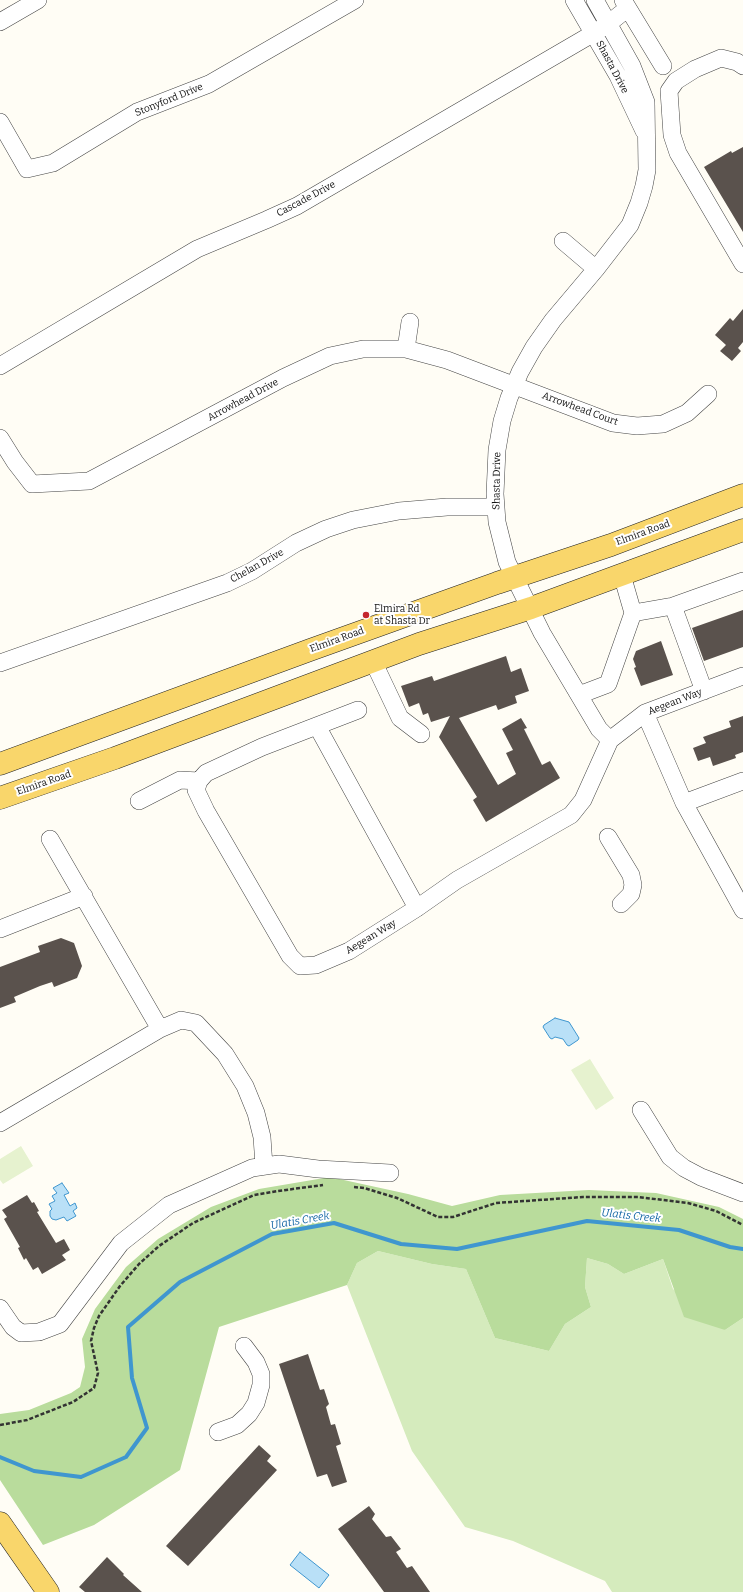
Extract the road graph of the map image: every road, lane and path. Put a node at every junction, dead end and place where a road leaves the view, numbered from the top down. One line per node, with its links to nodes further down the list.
1 (38, 0): 6 (street)
2 (355, 0): 11 (street, Stonyford Drive)
3 (574, 0): 8 (street, Shasta Drive)
4 (595, 0): 7 (street, Shasta Drive)
5 (625, 4): 7 (street, Cascade Drive); 9 (street)
6 (0, 22)
7 (608, 24): 8 (street, Cascade Drive); 12 (street, Shasta Drive)
8 (594, 33): 12 (street, Shasta Drive); 18 (street, Cascade Drive)
9 (662, 66)
10 (743, 66): 14 (street)
11 (0, 122)
12 (647, 136): 15 (street, Shasta Drive)
13 (563, 240): 15 (street)
14 (743, 264)
15 (596, 269): 19 (street, Shasta Drive)
16 (410, 322): 17 (street)
17 (406, 349): 19 (street, Arrowhead Drive); 21 (street, Arrowhead Drive)
18 (0, 366)
19 (514, 385): 20 (street, Arrowhead Court); 23 (street, Shasta Drive)
20 (708, 394)
21 (0, 438)
22 (743, 495): 26 (main road, Elmira Road)
23 (496, 507): 26 (street, Shasta Drive); 32 (street, Chelan Drive)
24 (743, 530): 25 (main road, Elmira Road)
25 (622, 575): 29 (main road, Elmira Road); 30 (street)
26 (515, 577): 29 (street, Shasta Drive); 41 (main road, Elmira Road)
27 (743, 580): 28 (street)
28 (673, 606): 30 (street); 34 (street)
29 (531, 608): 31 (main road, Elmira Road); 35 (street, Shasta Drive)
30 (633, 613): 35 (street)
31 (374, 662): 39 (street); 44 (main road, Elmira Road)
32 (0, 663)
33 (743, 676): 34 (street, Aegean Way)
34 (704, 691): 37 (street, Aegean Way)
35 (579, 695): 40 (street, Shasta Drive)
36 (358, 710): 38 (street)
37 (645, 713): 40 (street, Aegean Way); 46 (street)
38 (317, 726): 42 (street); 51 (street)
39 (421, 734)
40 (610, 740): 51 (street, Aegean Way)
41 (0, 764)
42 (199, 781): 45 (street); 51 (street, Aegean Way)
43 (743, 781): 46 (street)
44 (0, 798)
45 (139, 801)
46 (684, 803): 52 (street)
47 (608, 837): 50 (street)
48 (50, 839): 49 (street)
49 (84, 896): 53 (street); 54 (street)
50 (621, 904)
51 (417, 908)
52 (743, 910)
53 (0, 929)
54 (160, 1029): 56 (street); 57 (street)
55 (641, 1110): 61 (street)
56 (0, 1123)
57 (264, 1166): 58 (street); 63 (street)
58 (390, 1173)
59 (329, 1184): 65 (path)
60 (350, 1187): 62 (path)
61 (743, 1193)
62 (743, 1225)
63 (0, 1308)
64 (244, 1346): 66 (street)
65 (0, 1425)
66 (218, 1432)
67 (0, 1523): 68 (main road)
68 (48, 1592)

